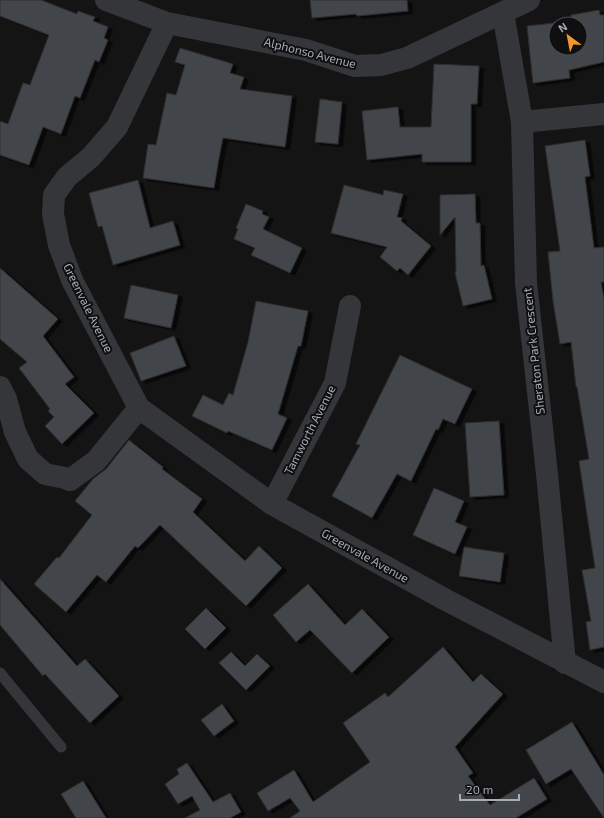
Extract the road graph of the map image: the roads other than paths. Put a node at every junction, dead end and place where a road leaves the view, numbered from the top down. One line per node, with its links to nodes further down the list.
1 (106, 0): 4 (street, Alphonso Avenue)
2 (529, 0): 3 (street, Alphonso Avenue)
3 (504, 13): 4 (street, Alphonso Avenue); 6 (street, Sheraton Park Crescent)
4 (167, 23): 9 (street, Greenvale Avenue)
5 (604, 114): 6 (street)
6 (522, 122): 11 (street, Sheraton Park Crescent)
7 (350, 306): 10 (street, Tamworth Avenue)
8 (0, 387): 9 (street)
9 (139, 408): 10 (street, Greenvale Avenue)
10 (272, 504): 11 (street, Greenvale Avenue)
11 (565, 663): 13 (street, Greenvale Avenue)
12 (0, 673): 14 (lane)
13 (604, 682)
14 (61, 747)

